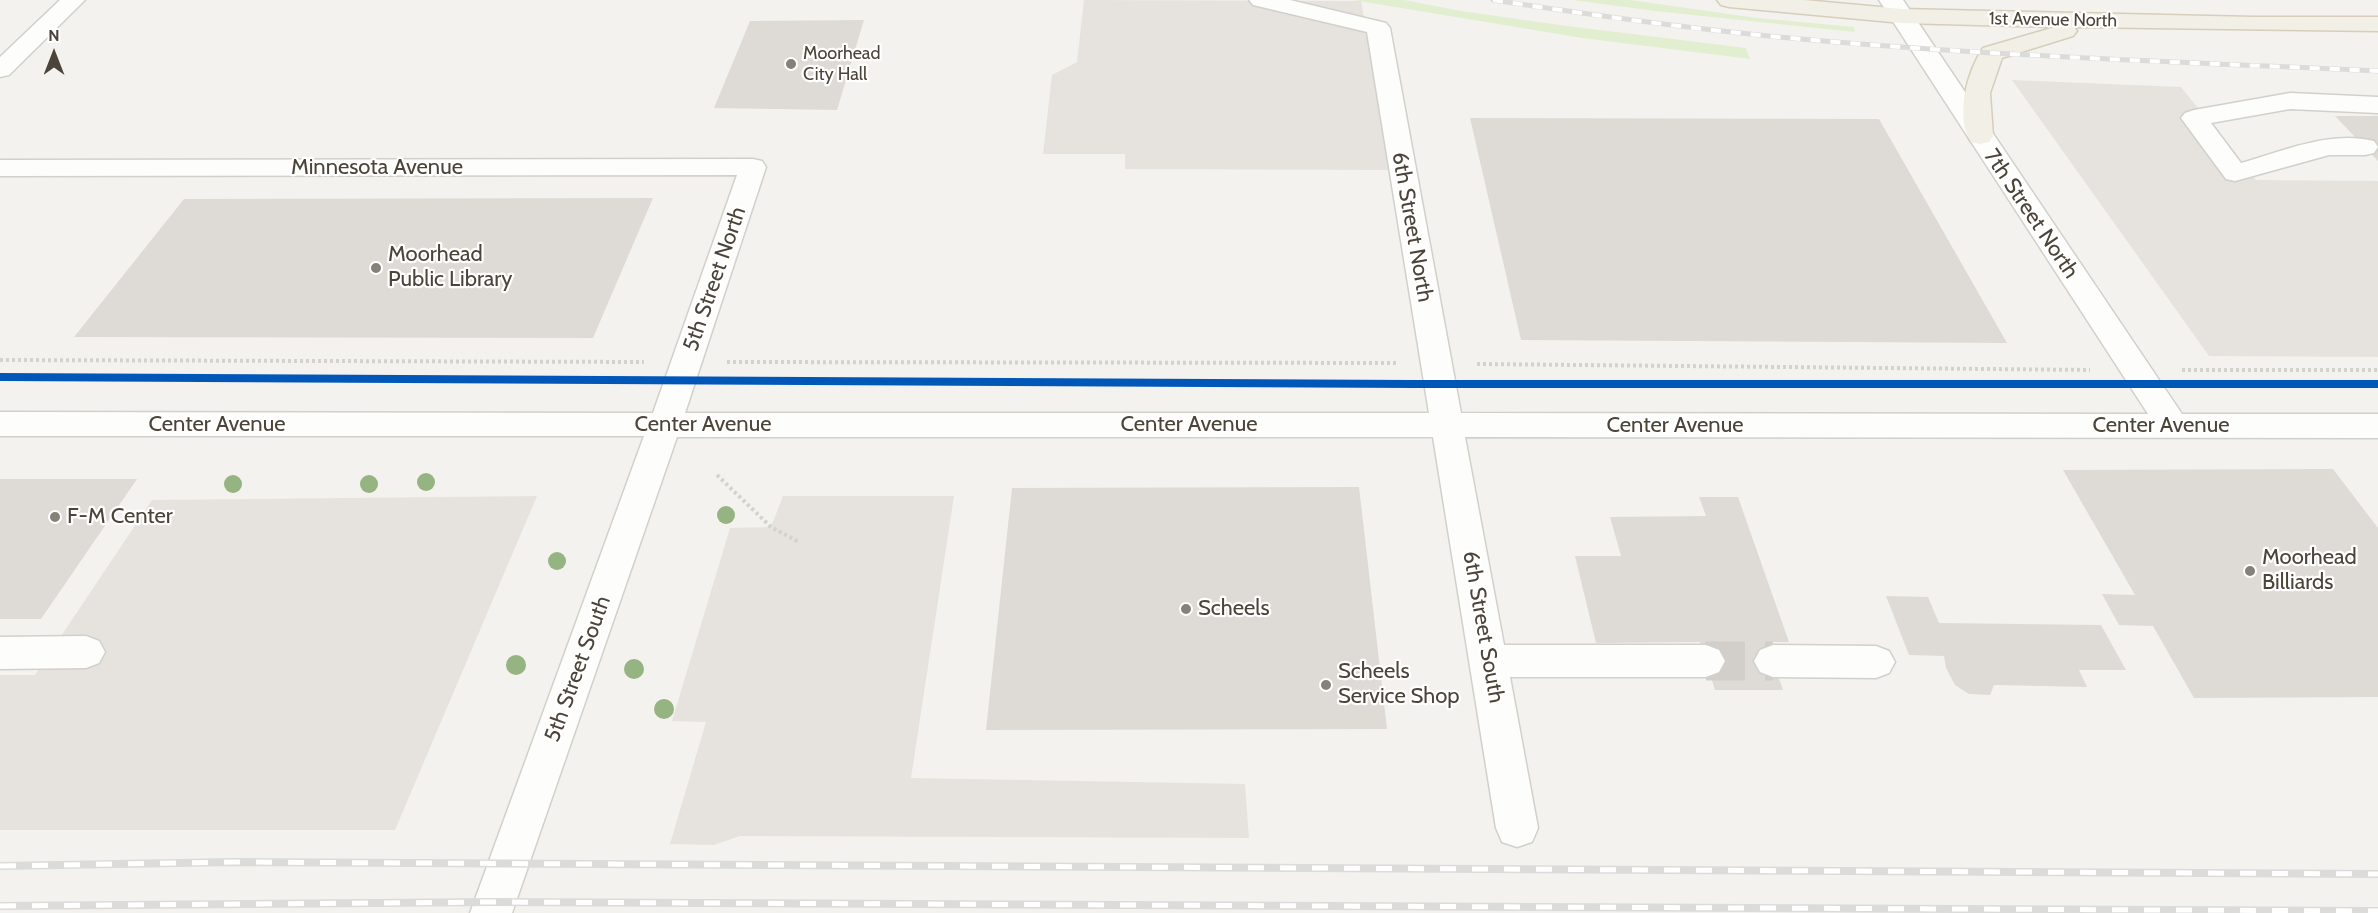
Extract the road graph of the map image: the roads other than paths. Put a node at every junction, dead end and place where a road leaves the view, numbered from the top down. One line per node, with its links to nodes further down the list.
1 (73, 0): 7 (street)
2 (1261, 0): 15 (street, 6th Street North)
3 (1729, 0): 4 (main road, 1st Avenue North)
4 (1897, 8): 5 (main road, 1st Avenue North); 9 (street, 7th Street North)
5 (2253, 24): 6 (main road, 1st Avenue North); 9 (main road)
6 (2378, 24)
7 (0, 70)
8 (2378, 105): 10 (street)
9 (1980, 136): 16 (street, 7th Street North)
10 (2365, 147)
11 (0, 168): 12 (street, Minnesota Avenue)
12 (753, 168): 14 (street, 5th Street North)
13 (0, 424): 14 (street, Center Avenue)
14 (664, 425): 15 (street, Center Avenue); 25 (street, 5th Street South)
15 (1448, 426): 16 (street, Center Avenue); 20 (street, 6th Street South)
16 (2173, 426): 17 (street, Center Avenue)
17 (2378, 426)
18 (86, 652): 19 (street)
19 (0, 653)
20 (1488, 661): 21 (street); 24 (street, 6th Street South)
21 (1706, 661)
22 (1773, 661): 23 (street)
23 (1876, 662)
24 (1517, 828)
25 (491, 913)

